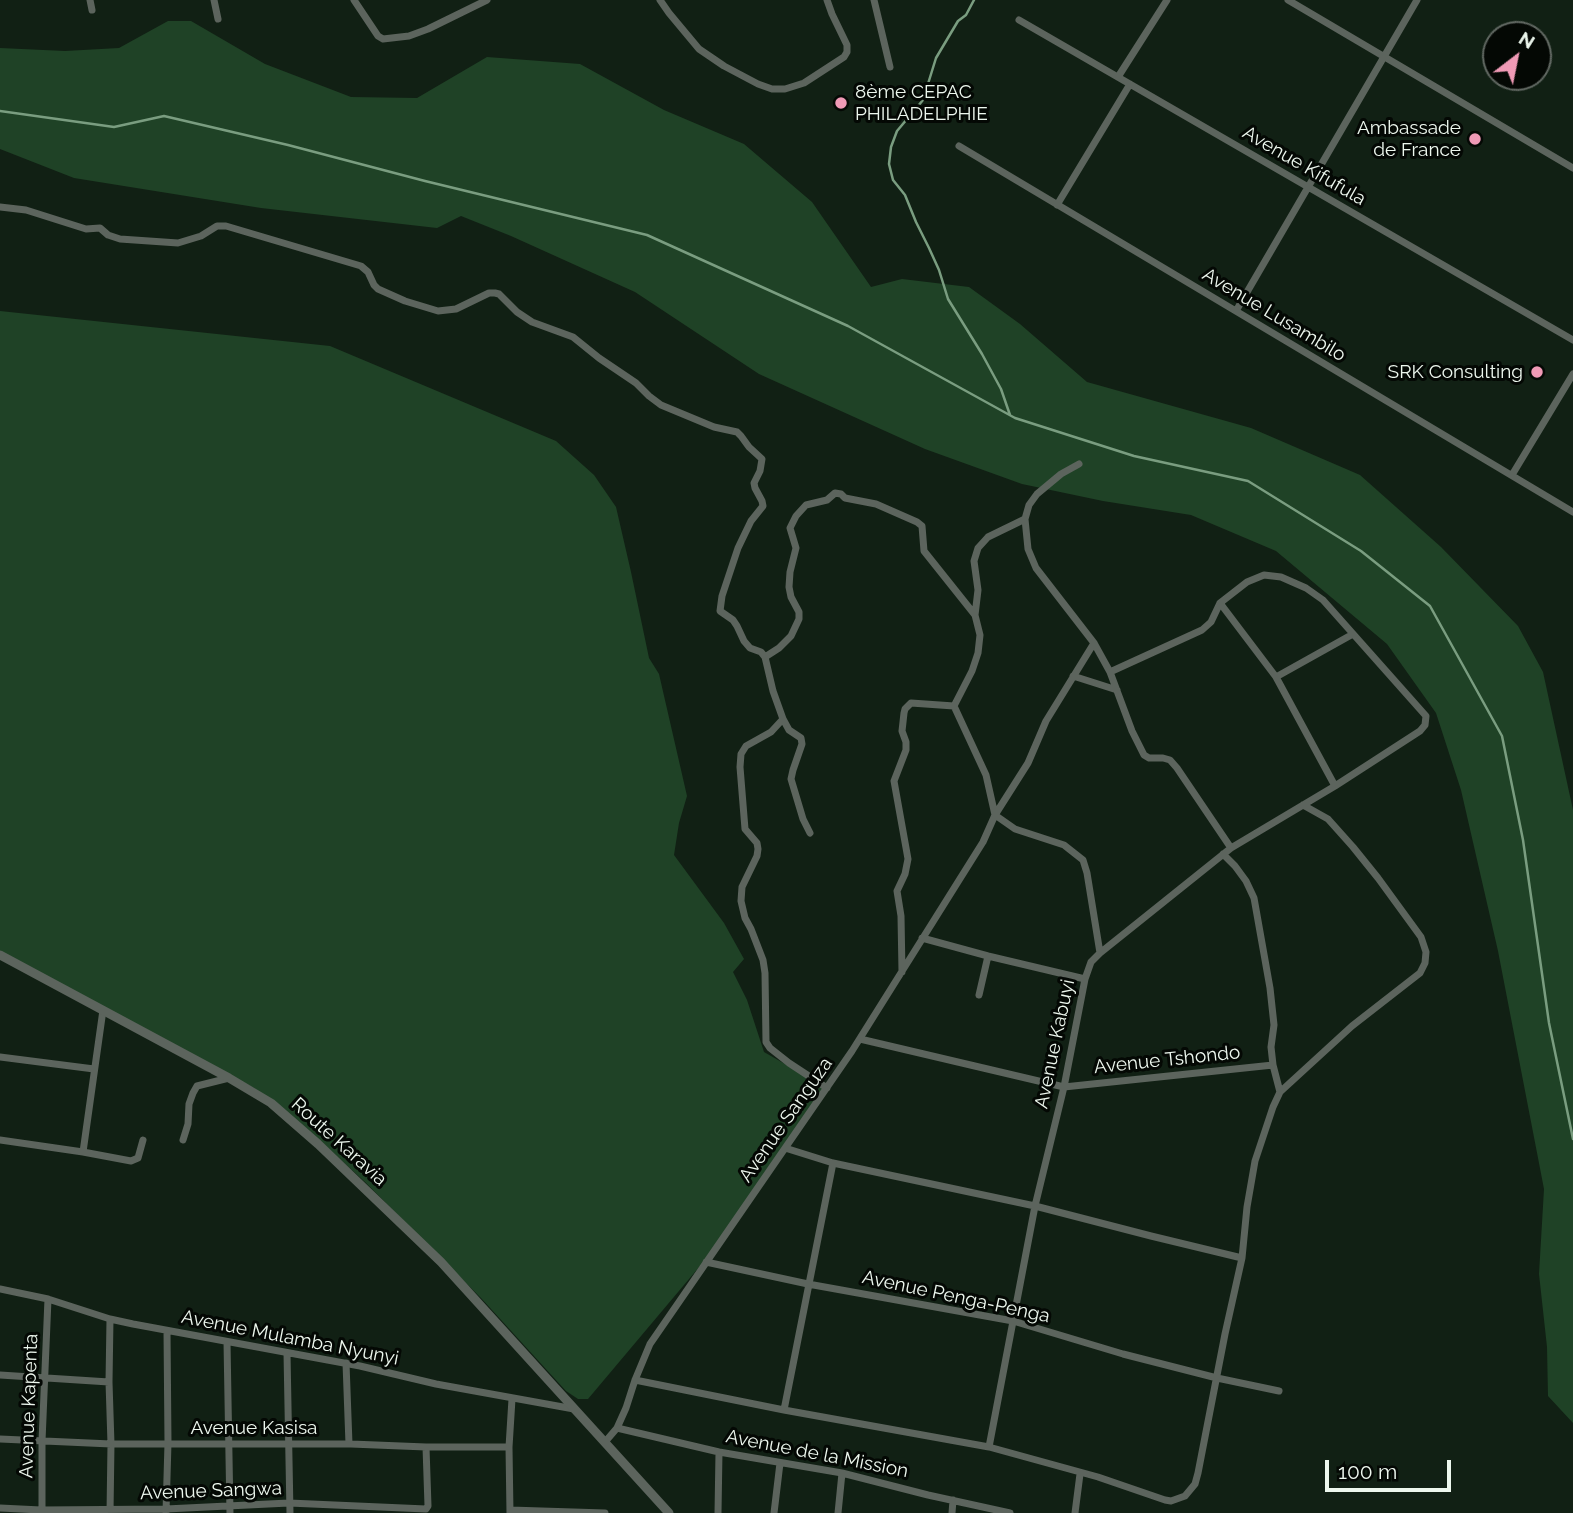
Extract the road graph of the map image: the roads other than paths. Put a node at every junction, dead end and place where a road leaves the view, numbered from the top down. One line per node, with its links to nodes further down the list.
1 (90, 0): 11 (street)
2 (214, 0): 12 (street)
3 (354, 0): 4 (street)
4 (487, 0)
5 (660, 0): 6 (street)
6 (827, 0)
7 (874, 0): 15 (street)
8 (1167, 0): 16 (street)
9 (1288, 0): 14 (street)
10 (1418, 0): 14 (street)
11 (92, 10)
12 (218, 19)
13 (1019, 20): 16 (street, Avenue Kifufula)
14 (1385, 57): 19 (street); 20 (street)
15 (890, 67)
16 (1118, 77): 17 (street, Avenue Kifufula)
17 (1130, 84): 20 (street, Avenue Kifufula); 21 (street)
18 (959, 146): 21 (street, Avenue Lusambilo)
19 (1573, 168)
20 (1309, 187): 23 (street); 24 (street, Avenue Kifufula)
21 (1057, 205): 23 (street, Avenue Lusambilo)
22 (0, 207): 34 (street)
23 (1236, 311): 27 (street, Avenue Lusambilo)
24 (1573, 340)
25 (1573, 374): 27 (street)
26 (1079, 464): 29 (street)
27 (1512, 475): 28 (street, Avenue Lusambilo)
28 (1573, 512)
29 (1025, 519): 31 (street); 33 (street)
30 (1220, 603): 32 (street); 35 (street); 37 (street)
31 (975, 615): 34 (street); 39 (street)
32 (1353, 634): 37 (street); 41 (street, Avenue Kabuyi)
33 (1094, 643): 35 (street); 36 (street, Avenue Sanguza)
34 (765, 657): 40 (street)
35 (1110, 672): 38 (street)
36 (1073, 676): 38 (street); 43 (street, Avenue Sanguza)
37 (1276, 677): 41 (street)
38 (1117, 690): 45 (street)
39 (954, 706): 43 (street); 51 (street)
40 (783, 719): 44 (street); 61 (street)
41 (1335, 786): 42 (street, Avenue Kabuyi)
42 (1303, 805): 45 (street, Avenue Kabuyi); 62 (street)
43 (995, 815): 47 (street, Avenue Sanguza); 48 (street)
44 (810, 833)
45 (1231, 848): 46 (street, Avenue Kabuyi)
46 (1223, 854): 48 (street, Avenue Kabuyi); 57 (street)
47 (922, 938): 50 (street); 51 (street, Avenue Sanguza)
48 (1100, 953): 52 (street, Avenue Kabuyi)
49 (0, 955): 54 (street, Route Karavia)
50 (988, 956): 52 (street); 53 (street)
51 (901, 973): 55 (street, Avenue Sanguza)
52 (1085, 979): 60 (street, Avenue Kabuyi)
53 (979, 995)
54 (103, 1010): 58 (street); 59 (street, Route Karavia)
55 (860, 1039): 60 (street, Avenue Tshondo); 61 (street, Avenue Sanguza)
56 (0, 1058): 58 (street)
57 (1273, 1065): 60 (street, Avenue Tshondo); 62 (street)
58 (94, 1069): 67 (street)
59 (229, 1078): 65 (street); 88 (street, Route Karavia)
60 (1064, 1087): 69 (street, Avenue Kabuyi)
61 (827, 1088): 66 (street, Avenue Sanguza)
62 (1280, 1092): 70 (street)
63 (0, 1140): 67 (street)
64 (143, 1140): 67 (street)
65 (183, 1140)
66 (785, 1148): 68 (street); 71 (street, Avenue Sanguza)
67 (83, 1152)
68 (833, 1163): 69 (street); 72 (street)
69 (1035, 1206): 70 (street); 76 (street, Avenue Kabuyi)
70 (1242, 1258): 82 (street)
71 (706, 1262): 72 (street, Avenue Penga-Penga); 84 (street, Avenue Sanguza)
72 (808, 1283): 76 (street, Avenue Penga-Penga); 89 (street)
73 (0, 1290): 74 (street, Avenue Mulamba Nyunyi)
74 (48, 1299): 75 (street, Avenue Mulamba Nyunyi); 83 (street, Avenue Kapenta)
75 (110, 1319): 77 (street, Avenue Mulamba Nyunyi); 85 (street)
76 (1013, 1321): 82 (street, Avenue Penga-Penga); 101 (street, Avenue Kabuyi)
77 (167, 1331): 78 (street, Avenue Mulamba Nyunyi); 94 (street)
78 (227, 1342): 79 (street, Avenue Mulamba Nyunyi); 95 (street)
79 (287, 1353): 80 (street, Avenue Mulamba Nyunyi); 97 (street)
80 (346, 1363): 87 (street, Avenue Mulamba Nyunyi); 98 (street)
81 (0, 1375): 83 (street)
82 (1217, 1377): 86 (street, Avenue Penga-Penga); 105 (street)
83 (45, 1379): 85 (street); 92 (street, Avenue Kapenta)
84 (635, 1380): 89 (street); 90 (street, Avenue Sanguza)
85 (109, 1382): 96 (street)
86 (1279, 1391)
87 (512, 1399): 88 (street, Avenue Mulamba Nyunyi); 100 (street)
88 (576, 1409): 93 (street, Route Karavia)
89 (784, 1410): 101 (street)
90 (617, 1429): 93 (street, Avenue Sanguza); 102 (street, Avenue de la Mission)
91 (0, 1439): 92 (street, Avenue Kasisa)
92 (42, 1441): 96 (street, Avenue Kasisa); 112 (street, Avenue Kapenta)
93 (605, 1442): 116 (street)
94 (168, 1443): 95 (street, Avenue Kasisa); 96 (street, Avenue Kasisa); 111 (street)
95 (229, 1443): 97 (street, Avenue Kasisa); 109 (street)
96 (111, 1444): 110 (street)
97 (288, 1444): 98 (street, Avenue Kasisa); 107 (street)
98 (349, 1444): 99 (street, Avenue Kasisa)
99 (426, 1447): 100 (street, Avenue Kasisa); 107 (street, Avenue Sangwa)
100 (509, 1447): 113 (street)
101 (989, 1447): 105 (street)
102 (719, 1452): 103 (street, Avenue de la Mission); 117 (street)
103 (780, 1463): 104 (street, Avenue de la Mission); 118 (street)
104 (842, 1473): 106 (street, Avenue de la Mission); 119 (street)
105 (1080, 1474): 122 (street)
106 (953, 1500): 120 (street); 121 (street, Avenue de la Mission)
107 (289, 1503): 109 (street, Avenue Sangwa); 114 (street)
108 (0, 1508): 112 (street, Avenue Sangwa)
109 (230, 1510): 111 (street, Avenue Sangwa)
110 (110, 1511): 111 (street, Avenue Sangwa); 112 (street, Avenue Sangwa)
111 (166, 1511)
112 (41, 1512)
113 (510, 1512): 115 (street)
114 (290, 1513)
115 (605, 1513)
116 (669, 1513)
117 (718, 1513)
118 (774, 1513)
119 (838, 1513)
120 (952, 1513)
121 (1010, 1513)
122 (1074, 1513)

